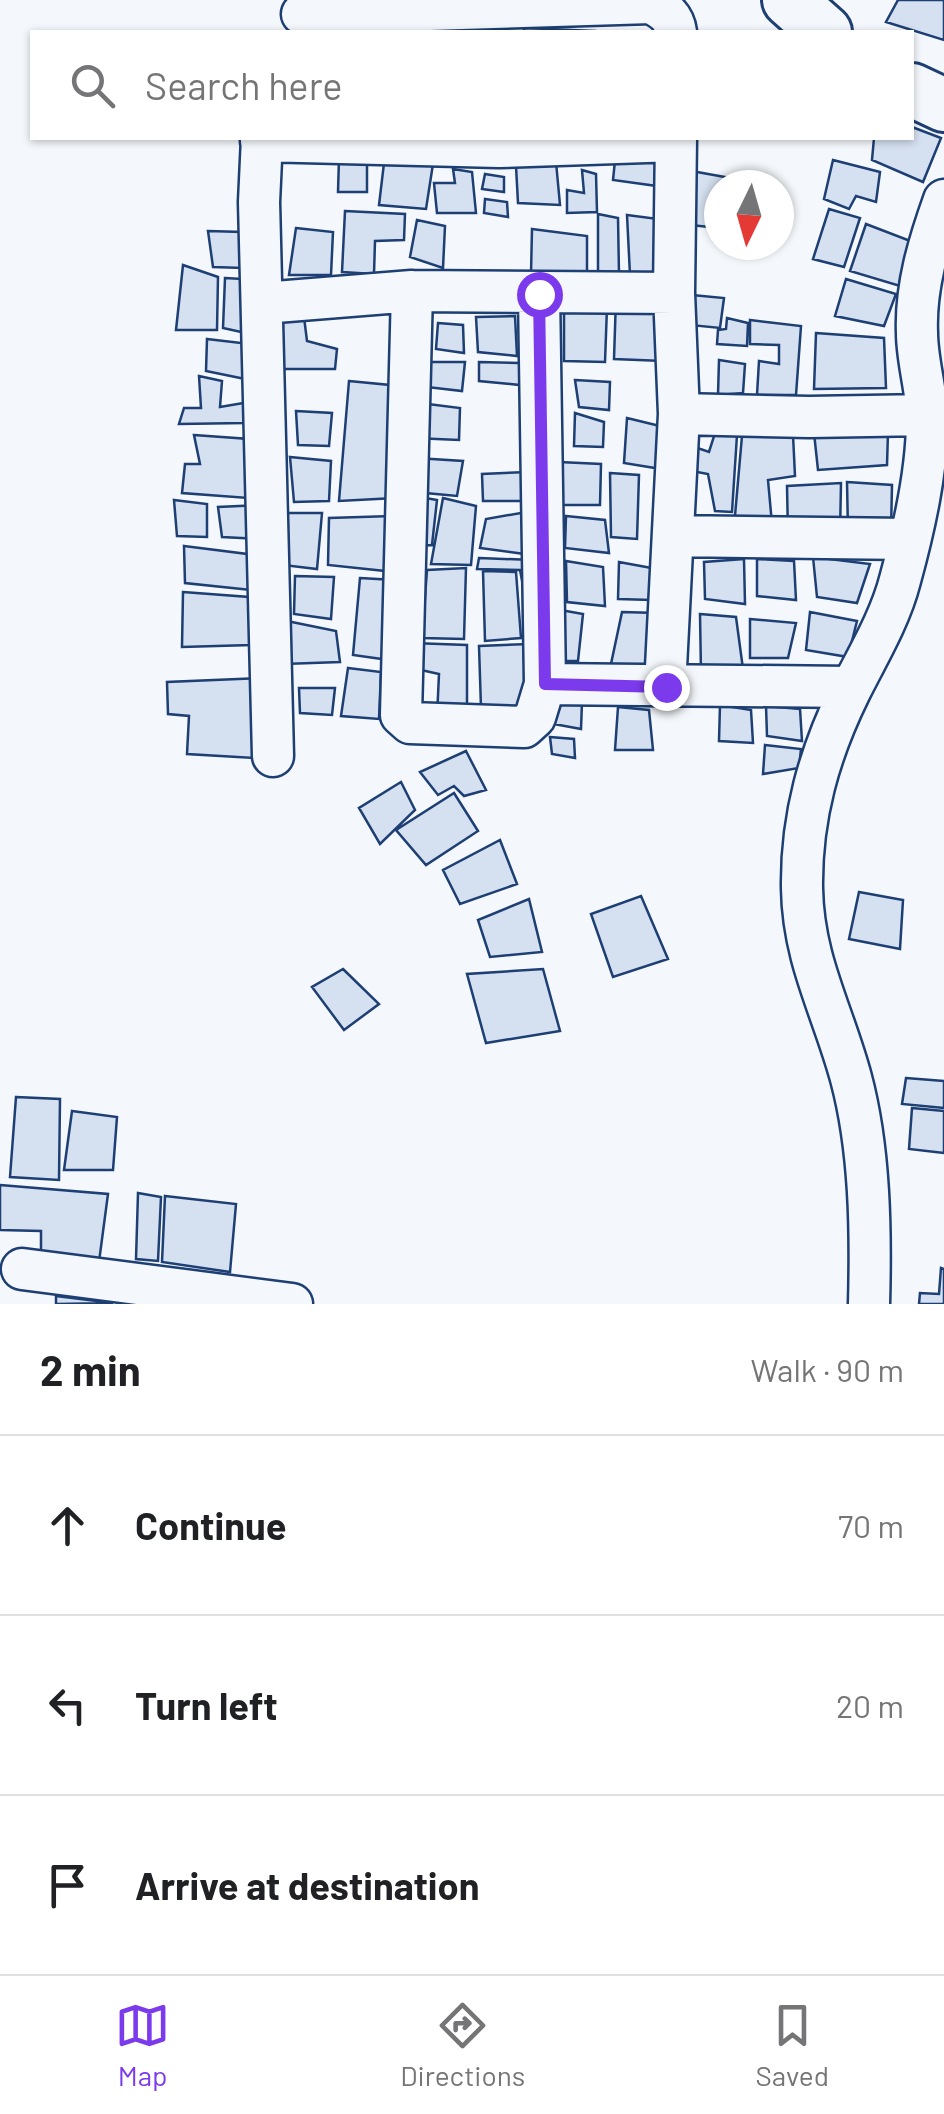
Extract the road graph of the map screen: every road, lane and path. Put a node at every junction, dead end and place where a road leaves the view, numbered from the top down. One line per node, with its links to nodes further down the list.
1 (789, 0): 4 (main road)
2 (301, 16): 3 (street)
3 (676, 30)
4 (823, 30)
5 (914, 91): 6 (main road)
6 (944, 105)
7 (262, 140): 8 (street); 14 (street)
8 (654, 140)
9 (676, 140): 12 (street)
10 (944, 200): 16 (street)
11 (412, 291): 13 (street); 14 (street); 19 (street)
12 (674, 293): 13 (street); 15 (street)
13 (539, 294): 19 (street)
14 (263, 303): 22 (street)
15 (679, 414): 16 (street); 17 (street)
16 (927, 416): 18 (street)
17 (673, 536): 18 (street); 20 (street)
18 (909, 539): 21 (street)
19 (545, 684): 20 (street)
20 (666, 687): 21 (street)
21 (852, 687): 25 (street)
22 (273, 756)
23 (22, 1269): 24 (street)
24 (292, 1304)
25 (869, 1304)

